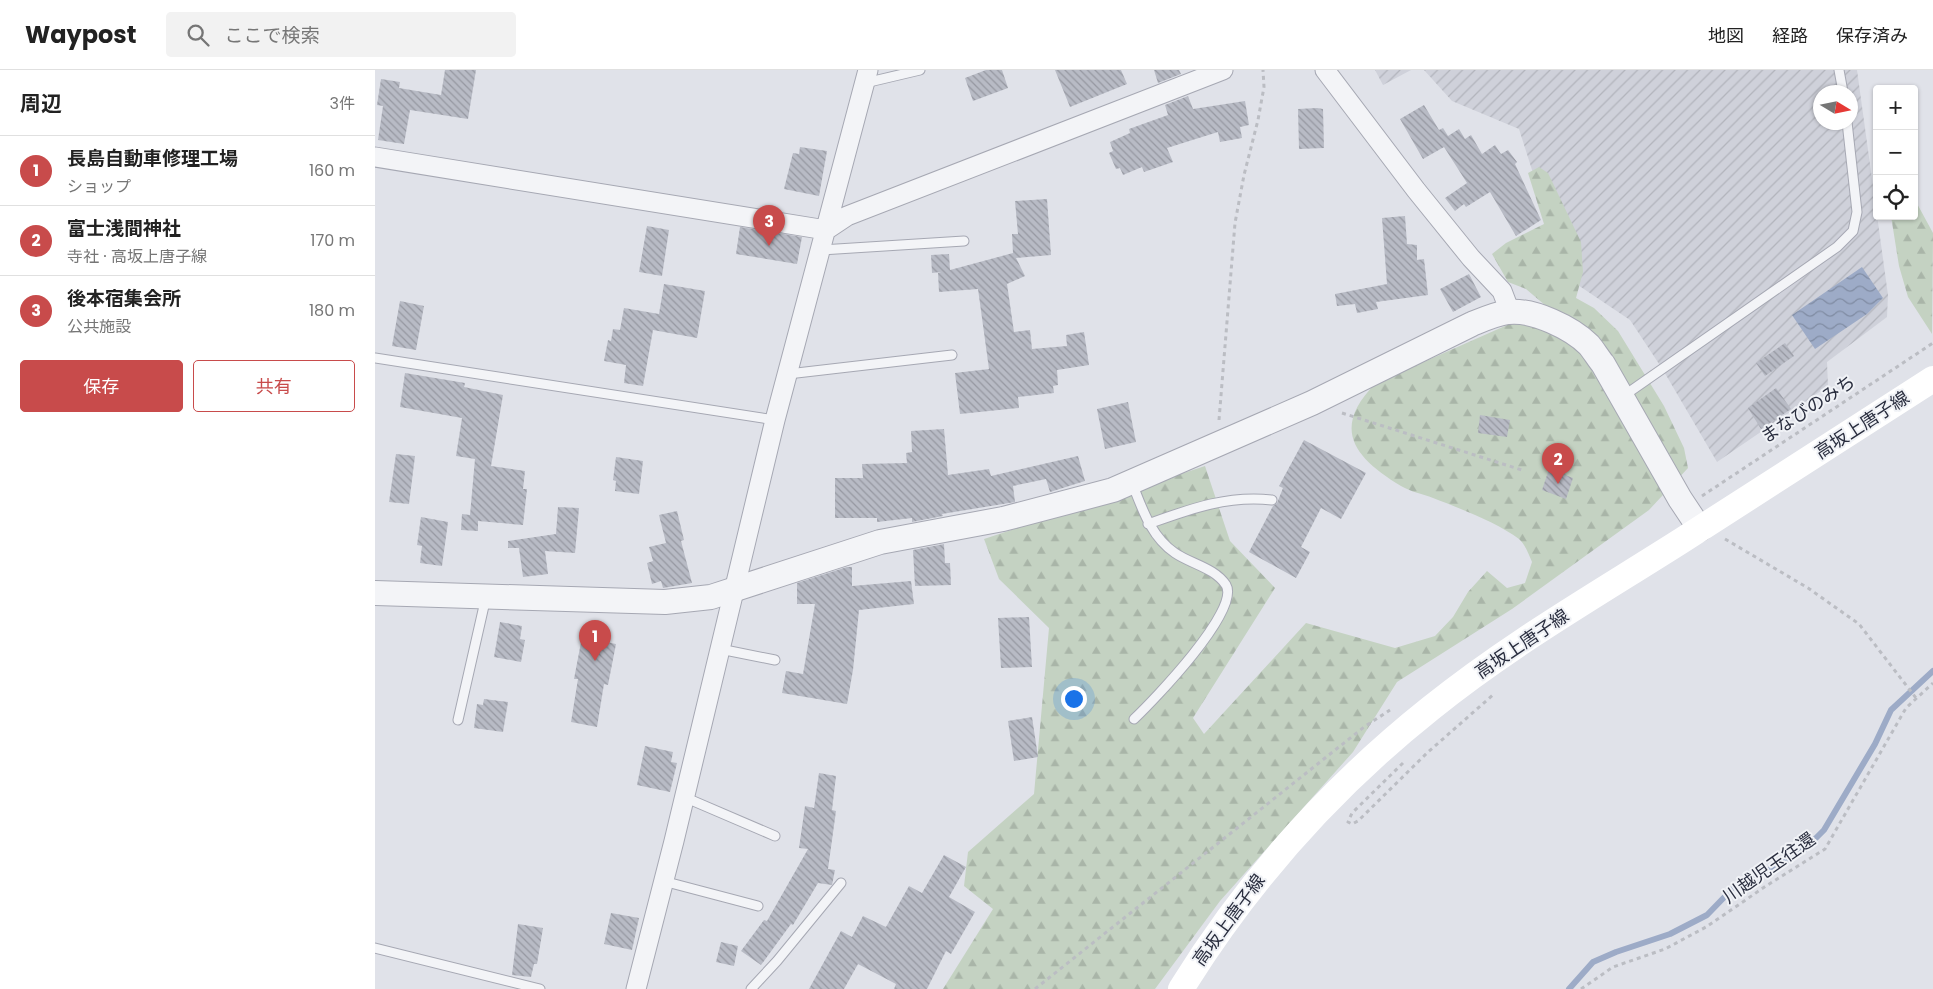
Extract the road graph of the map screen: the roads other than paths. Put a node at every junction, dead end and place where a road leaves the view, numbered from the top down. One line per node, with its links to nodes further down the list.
1 (920, 70): 5 (lane)
2 (1223, 70): 9 (street)
3 (1325, 70): 12 (street)
4 (1839, 70): 6 (lane)
5 (867, 77): 9 (street)
6 (1842, 85)
7 (1848, 130): 17 (lane)
8 (375, 157): 9 (street)
9 (826, 230): 11 (street)
10 (964, 241): 11 (lane)
11 (821, 250): 15 (street)
12 (1509, 312): 17 (street); 19 (street)
13 (952, 355): 15 (lane)
14 (375, 358): 18 (lane)
15 (788, 374): 18 (street)
16 (1933, 379): 22 (main road, 高坂上唐子線)
17 (1622, 397): 22 (street)
18 (775, 420): 23 (street)
19 (1132, 483): 21 (lane); 23 (street)
20 (1272, 500): 21 (lane)
21 (1148, 524): 28 (lane)
22 (1700, 528): 39 (main road, 高坂上唐子線)
23 (733, 589): 25 (street); 26 (street)
24 (375, 593): 25 (street)
25 (486, 597): 29 (lane)
26 (719, 648): 27 (lane); 30 (street)
27 (775, 660)
28 (1134, 719)
29 (458, 720)
30 (684, 797): 31 (lane); 32 (street)
31 (775, 836)
32 (663, 881): 34 (lane); 37 (street)
33 (841, 883): 38 (lane)
34 (758, 906)
35 (375, 948): 36 (lane)
36 (540, 989)
37 (636, 989)
38 (751, 989)
39 (1181, 989)

